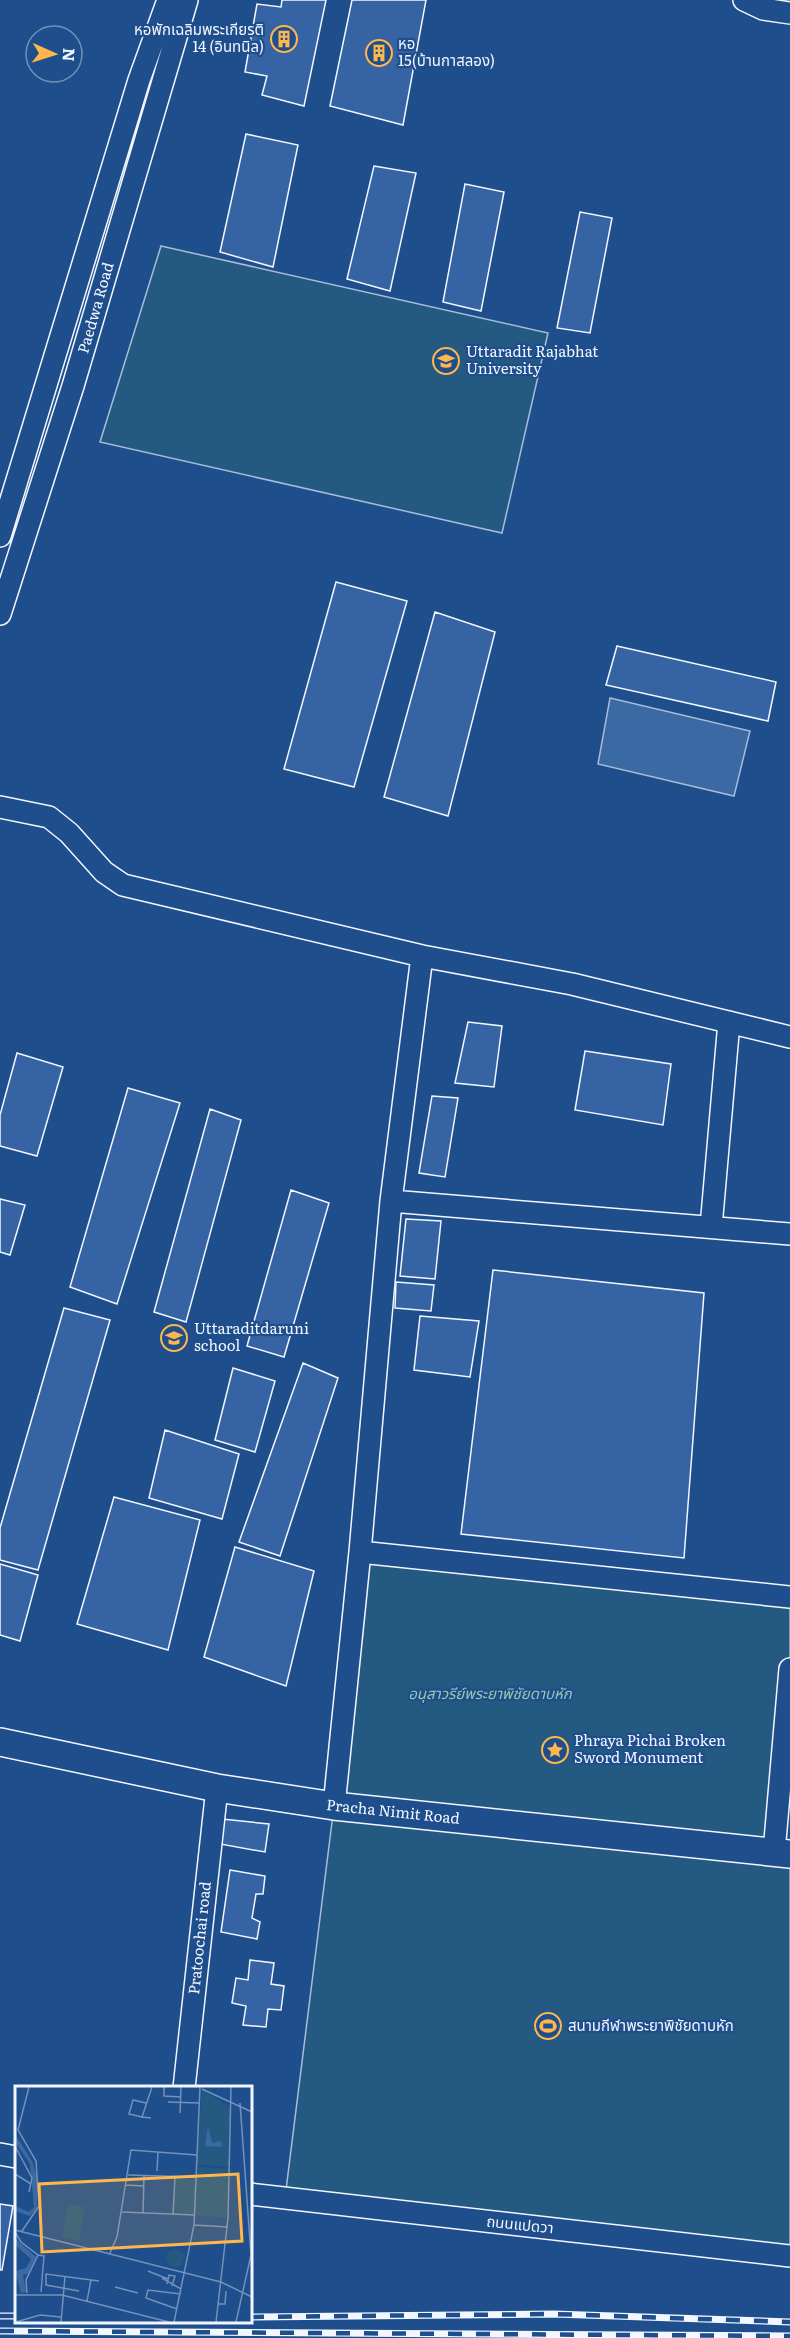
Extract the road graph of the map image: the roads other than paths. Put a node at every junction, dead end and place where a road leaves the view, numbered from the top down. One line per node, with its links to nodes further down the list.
1 (744, 0): 3 (street)
2 (169, 1): 4 (street); 5 (street, Paedwa Road)
3 (790, 13)
4 (49, 378): 5 (street); 6 (street)
5 (73, 386): 7 (street, Paedwa Road)
6 (0, 536)
7 (0, 614)
8 (0, 807): 9 (street)
9 (422, 956): 10 (street); 12 (street)
10 (729, 1022): 11 (street); 13 (street)
11 (790, 1036)
12 (391, 1201): 13 (street); 15 (street)
13 (711, 1227): 14 (street)
14 (790, 1234)
15 (360, 1551): 16 (street); 20 (street)
16 (790, 1597)
17 (790, 1669): 21 (street)
18 (0, 1742): 19 (main road, Pracha Nimit Road)
19 (217, 1788): 20 (main road, Pracha Nimit Road); 22 (street, Pratoochai road)
20 (334, 1806): 21 (main road, Pracha Nimit Road)
21 (782, 1853)
22 (183, 2086)
23 (0, 2154): 24 (street)
24 (15, 2157)
25 (252, 2194): 26 (street, ถนนแปดวา)
26 (790, 2256)

